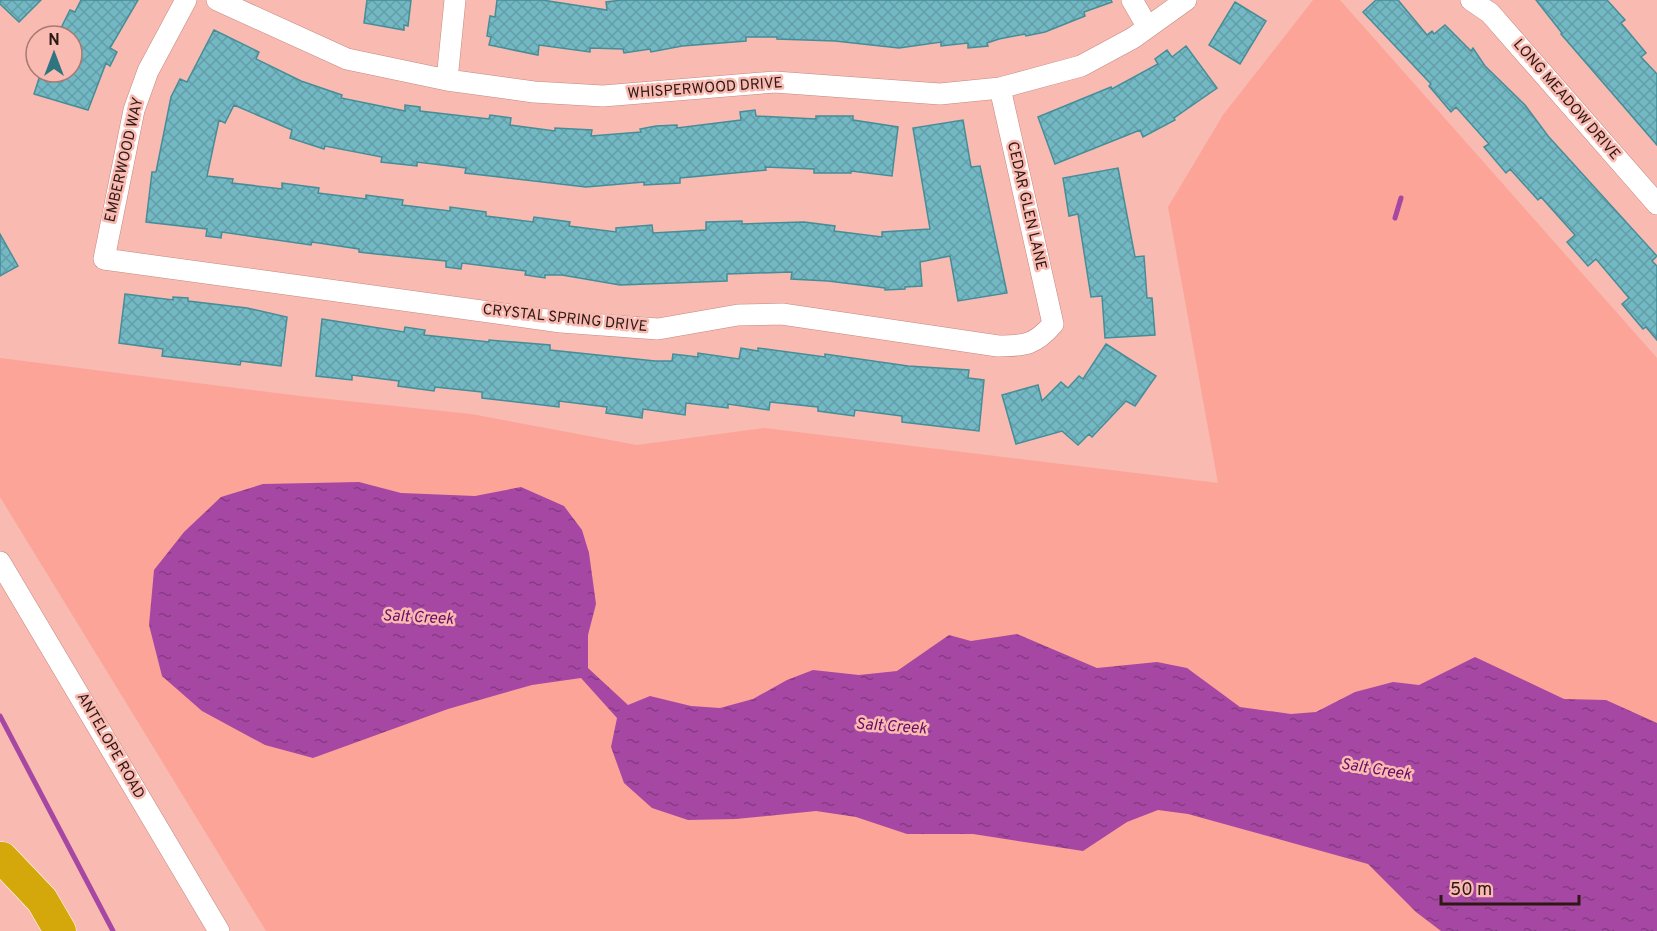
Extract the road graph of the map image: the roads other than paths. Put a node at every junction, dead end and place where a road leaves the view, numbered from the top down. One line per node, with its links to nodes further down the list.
1 (186, 0): 11 (street, EMBERWOOD WAY)
2 (217, 0): 8 (street, WHISPERWOOD DRIVE)
3 (455, 0): 8 (street)
4 (1132, 0): 7 (street)
5 (1186, 0): 7 (street, WHISPERWOOD DRIVE)
6 (1471, 0): 10 (street, LONG MEADOW DRIVE)
7 (1147, 26): 9 (street, WHISPERWOOD DRIVE)
8 (447, 80): 9 (street, WHISPERWOOD DRIVE)
9 (1000, 88): 12 (street, CEDAR GLEN LANE)
10 (1657, 204)
11 (104, 259): 12 (street, CRYSTAL SPRING DRIVE)
12 (1053, 324)
13 (0, 563): 17 (street, ANTELOPE ROAD)
14 (1, 857): 15 (highway); 16 (highway)
15 (40, 931)
16 (60, 931)
17 (219, 931)

